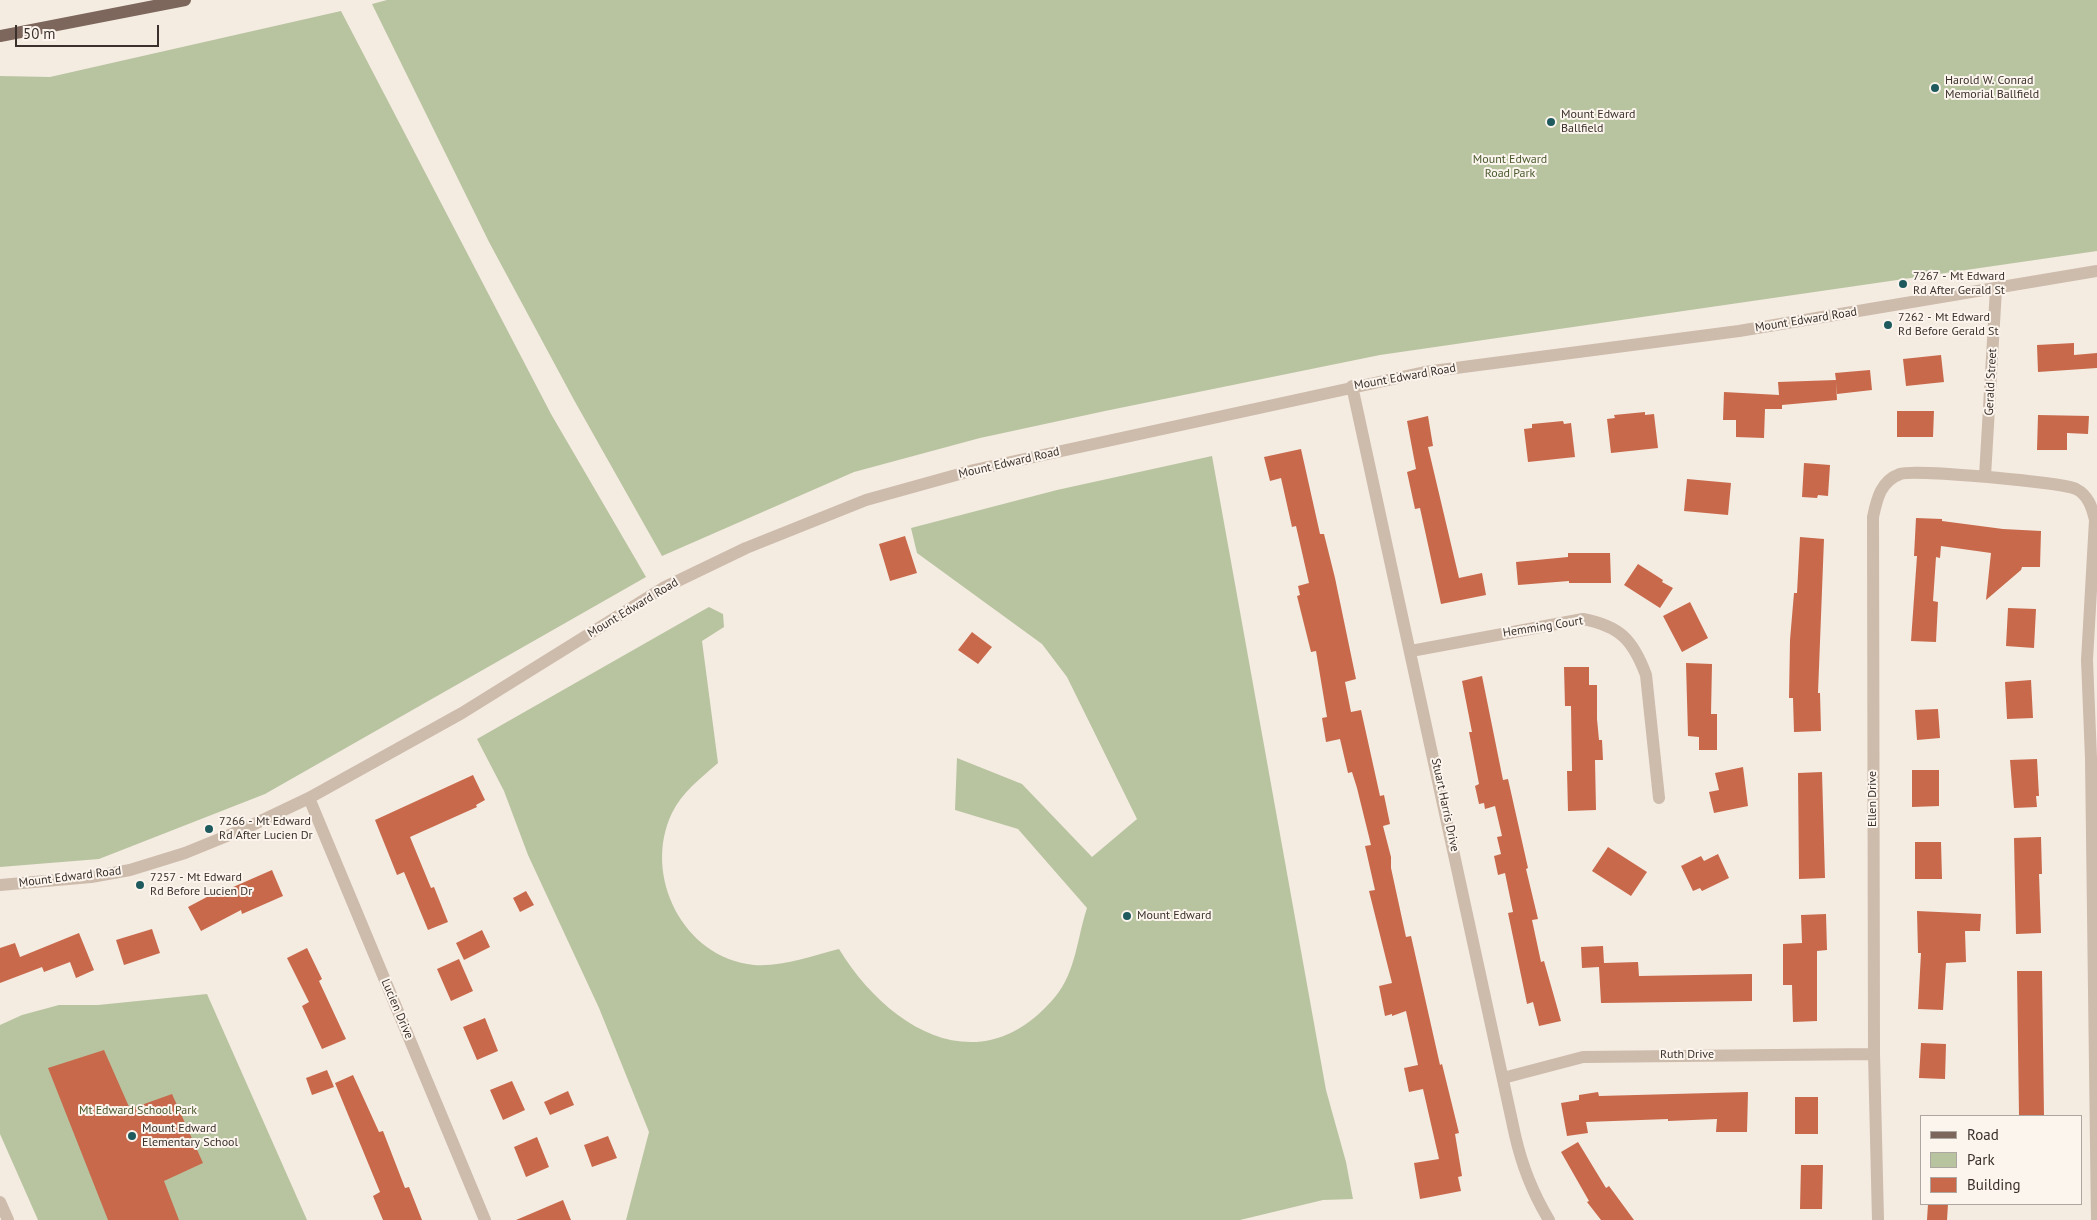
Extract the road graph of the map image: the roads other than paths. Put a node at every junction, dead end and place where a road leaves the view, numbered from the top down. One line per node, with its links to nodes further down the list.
1 (185, 0): 2 (main road)
2 (0, 36)
3 (2097, 271): 4 (street, Mount Edward Road)
4 (1996, 289): 5 (street, Mount Edward Road); 6 (street, Gerald Street)
5 (1352, 386): 7 (street, Stuart Harris Drive); 8 (street, Mount Edward Road)
6 (1985, 476): 11 (street, Ellen Drive); 18 (street, Ellen Drive)
7 (1411, 651): 9 (street, Hemming Court); 12 (street, Stuart Harris Drive)
8 (309, 798): 10 (street, Mount Edward Road); 15 (street, Lucien Drive)
9 (1659, 798)
10 (0, 885)
11 (1874, 1054): 12 (street, Ruth Drive); 17 (street, Ellen Drive)
12 (1503, 1078): 16 (street, Stuart Harris Drive)
13 (0, 1202): 14 (street)
14 (8, 1220)
15 (485, 1220)
16 (1549, 1220)
17 (1878, 1220)
18 (2097, 1220)

